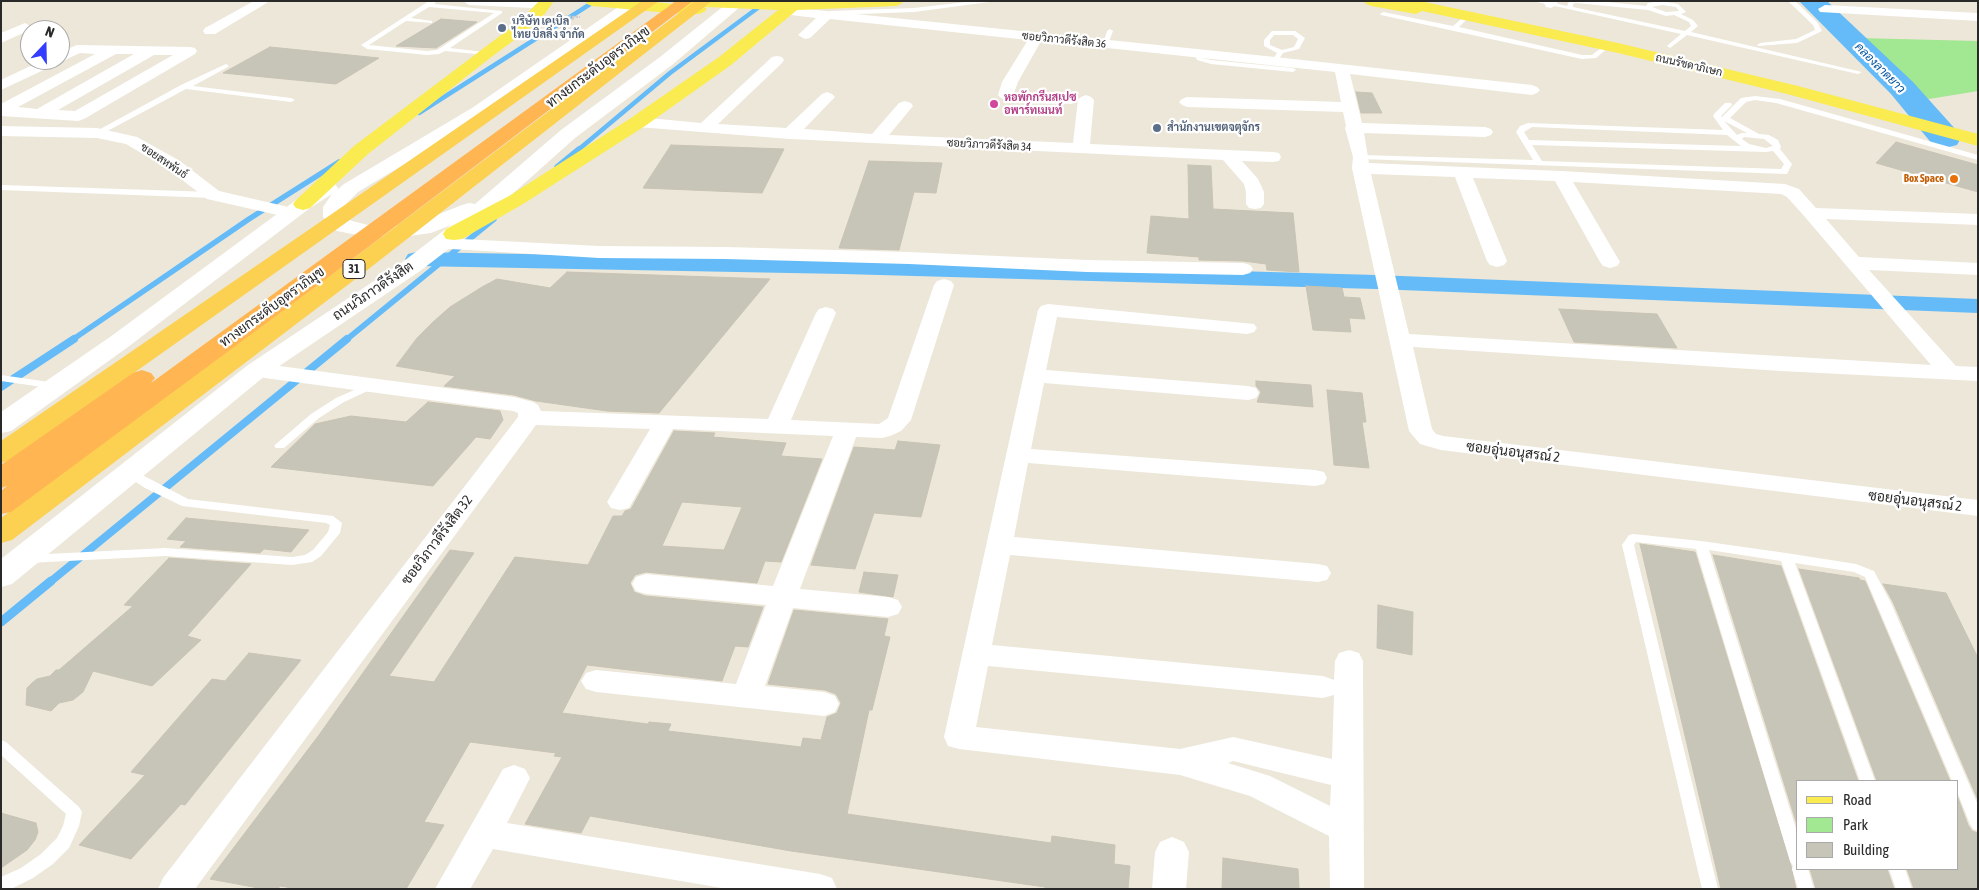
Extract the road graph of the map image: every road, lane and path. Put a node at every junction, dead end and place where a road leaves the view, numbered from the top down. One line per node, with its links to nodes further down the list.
1 (264, 1): 38 (street)
2 (592, 1): 23 (main road)
3 (620, 1): 96 (main road)
4 (638, 1): 10 (main road)
5 (652, 1): 123 (highway)
6 (665, 1): 127 (highway, ทางยกระดับอุตราภิมุข / 31)
7 (680, 1): 23 (main road)
8 (686, 1): 127 (highway, ทางยกระดับอุตราภิมุข / 31)
9 (705, 1): 130 (highway, ถนนวิภาวดีรังสิต / 31)
10 (718, 1)
11 (740, 1): 99 (main road, ถนนวิภาวดีรังสิต / 31)
12 (896, 1): 23 (main road)
13 (994, 1): 23 (lane)
14 (1371, 1): 26 (main road)
15 (1397, 1): 26 (main road, ถนนรัชดาภิเษก)
16 (1445, 1): 30 (main road, ถนนรัชดาภิเษก)
17 (1535, 1): 21 (lane)
18 (1791, 1): 43 (lane)
19 (537, 2): 22 (street); 51 (main road)
20 (431, 3): 22 (lane); 33 (lane)
21 (1550, 3): 24 (lane)
22 (464, 5): 29 (lane); 46 (lane)
23 (798, 6): 28 (street, ซอยวิภาวดีรังสิต 36); 70 (main road)
24 (1570, 8): 39 (lane); 39 (lane)
25 (1824, 9): 32 (street)
26 (1474, 12): 30 (main road); 37 (lane); 44 (main road, ถนนรัชดาภิเษก)
27 (1383, 14): 37 (lane)
28 (827, 15): 40 (street); 41 (street, ซอยวิภาวดีรังสิต 36)
29 (446, 16)
30 (1525, 16): 45 (main road, ถนนรัชดาภิเษก)
31 (575, 17): 36 (path)
32 (1978, 17)
33 (404, 19): 34 (lane); 46 (lane)
34 (430, 22)
35 (1, 26): 42 (street)
36 (560, 27)
37 (1454, 28): 44 (lane)
38 (210, 31)
39 (1687, 33): 43 (lane); 45 (lane)
40 (805, 34)
41 (1036, 37): 50 (street, ซอยวิภาวดีรังสิต 36); 84 (street)
42 (1, 39)
43 (1721, 40): 58 (lane)
44 (1607, 46): 59 (main road, ถนนรัชดาภิเษก)
45 (1670, 46): 77 (main road, ถนนรัชดาภิเษก)
46 (445, 49): 51 (lane)
47 (113, 50): 48 (street); 49 (street); 68 (street)
48 (150, 51): 69 (street); 69 (street)
49 (70, 53)
50 (1196, 53): 52 (street, ซอยวิภาวดีรังสิต 36); 57 (lane)
51 (484, 54): 96 (main road)
52 (1278, 57): 52 (lane); 55 (street, ซอยวิภาวดีรังสิต 36)
53 (777, 60): 71 (street)
54 (226, 66): 61 (lane)
55 (1342, 69): 62 (street, ซอยวิภาวดีรังสิต 36); 67 (street, ซอยอุ่นอนุสรณ์ 2)
56 (34, 70): 60 (street)
57 (1294, 70)
58 (1858, 72)
59 (1767, 84): 76 (lane); 77 (main road, ถนนรัชดาภิเษก)
60 (1, 86)
61 (184, 87): 64 (lane); 75 (lane)
62 (1532, 90)
63 (828, 96): 78 (street)
64 (291, 100)
65 (1187, 102): 67 (street)
66 (905, 106): 80 (street)
67 (1349, 107): 72 (street, ซอยอุ่นอนุสรณ์ 2)
68 (1, 110): 69 (street)
69 (39, 114)
70 (638, 122): 71 (street, ซอยวิภาวดีรังสิต 34); 99 (main road)
71 (705, 128): 78 (street, ซอยวิภาวดีรังสิต 34)
72 (1353, 128): 74 (street); 89 (street, ซอยอุ่นอนุสรณ์ 2)
73 (1, 131): 75 (street, ซอยสหพันธ์)
74 (1485, 132)
75 (97, 133): 94 (street, ซอยสหพันธ์)
76 (1730, 133): 81 (lane); 82 (lane)
77 (1975, 133)
78 (790, 134): 80 (street, ซอยวิภาวดีรังสิต 34)
79 (1756, 135): 81 (lane); 83 (lane); 88 (lane)
80 (876, 139): 84 (street, ซอยวิภาวดีรังสิต 34)
81 (1737, 139): 85 (lane)
82 (1526, 142): 85 (lane); 90 (lane)
83 (1775, 148): 85 (lane); 90 (lane)
84 (1081, 149): 86 (street, ซอยวิภาวดีรังสิต 34)
85 (1759, 150)
86 (1228, 155): 87 (street, ซอยวิภาวดีรังสิต 34); 95 (street)
87 (1274, 157)
88 (1978, 158)
89 (1361, 163): 90 (lane); 91 (street); 108 (street, ซอยอุ่นอนุสรณ์ 2)
90 (1539, 163)
91 (1462, 172): 92 (street); 100 (street)
92 (1560, 176): 97 (street); 101 (street)
93 (1, 187): 94 (lane)
94 (213, 195): 96 (street, ซอยสหพันธ์)
95 (1255, 204)
96 (282, 208): 115 (main road)
97 (1811, 213): 98 (street); 102 (street)
98 (1978, 220)
99 (448, 239): 104 (street); 109 (main road, ถนนวิภาวดีรังสิต / 31)
100 (1497, 261)
101 (1610, 262)
102 (1853, 264): 103 (street); 110 (street)
103 (1978, 268)
104 (1243, 269)
105 (944, 285): 121 (street)
106 (826, 313): 120 (street)
107 (1247, 328): 112 (street)
108 (1400, 340): 110 (street); 129 (street, ซอยอุ่นอนุสรณ์ 2)
109 (257, 370): 114 (street); 125 (main road, ถนนวิภาวดีรังสิต / 31)
110 (1950, 373): 111 (street)
111 (1978, 374)
112 (1034, 376): 116 (street); 124 (street)
113 (1, 378): 115 (lane)
114 (370, 386): 117 (street); 122 (lane)
115 (57, 387): 119 (main road)
116 (1248, 393)
117 (529, 418): 118 (street); 159 (street, ซอยวิภาวดีรังสิต 32)
118 (665, 422): 120 (street); 128 (street)
119 (1, 424)
120 (777, 426): 121 (street)
121 (848, 430): 138 (street)
122 (280, 446)
123 (1, 454)
124 (1017, 455): 126 (street); 131 (street)
125 (131, 473): 134 (main road, ถนนวิภาวดีรังสิต / 31); 134 (lane)
126 (1316, 478)
127 (4, 497)
128 (620, 502)
129 (1978, 508)
130 (1, 533)
131 (998, 545): 135 (street); 140 (street)
132 (1701, 545): 133 (lane); 155 (lane); 164 (lane)
133 (1786, 557): 150 (lane); 151 (lane)
134 (22, 560): 136 (main road, ถนนวิภาวดีรังสิต / 31)
135 (1318, 573)
136 (1, 576)
137 (646, 584): 138 (street)
138 (783, 597): 139 (street); 144 (street)
139 (888, 607)
140 (976, 654): 143 (street); 147 (street)
141 (1349, 661): 148 (street)
142 (596, 680): 144 (street)
143 (1323, 687)
144 (746, 697): 145 (street)
145 (824, 704)
146 (1, 746): 158 (lane)
147 (1180, 762): 148 (street); 152 (street)
148 (1347, 776): 152 (street)
149 (514, 778): 153 (street)
150 (1868, 780)
151 (1978, 824)
152 (1346, 829): 163 (street)
153 (484, 833): 160 (street); 161 (street)
154 (1172, 852): 162 (street)
155 (1796, 854)
156 (1800, 870): 165 (lane)
157 (1897, 870): 166 (lane)
158 (1, 884)
159 (175, 889)
160 (452, 889)
161 (820, 889)
162 (1169, 889)
163 (1347, 889)
164 (1710, 889)
165 (1806, 889)
166 (1904, 889)

